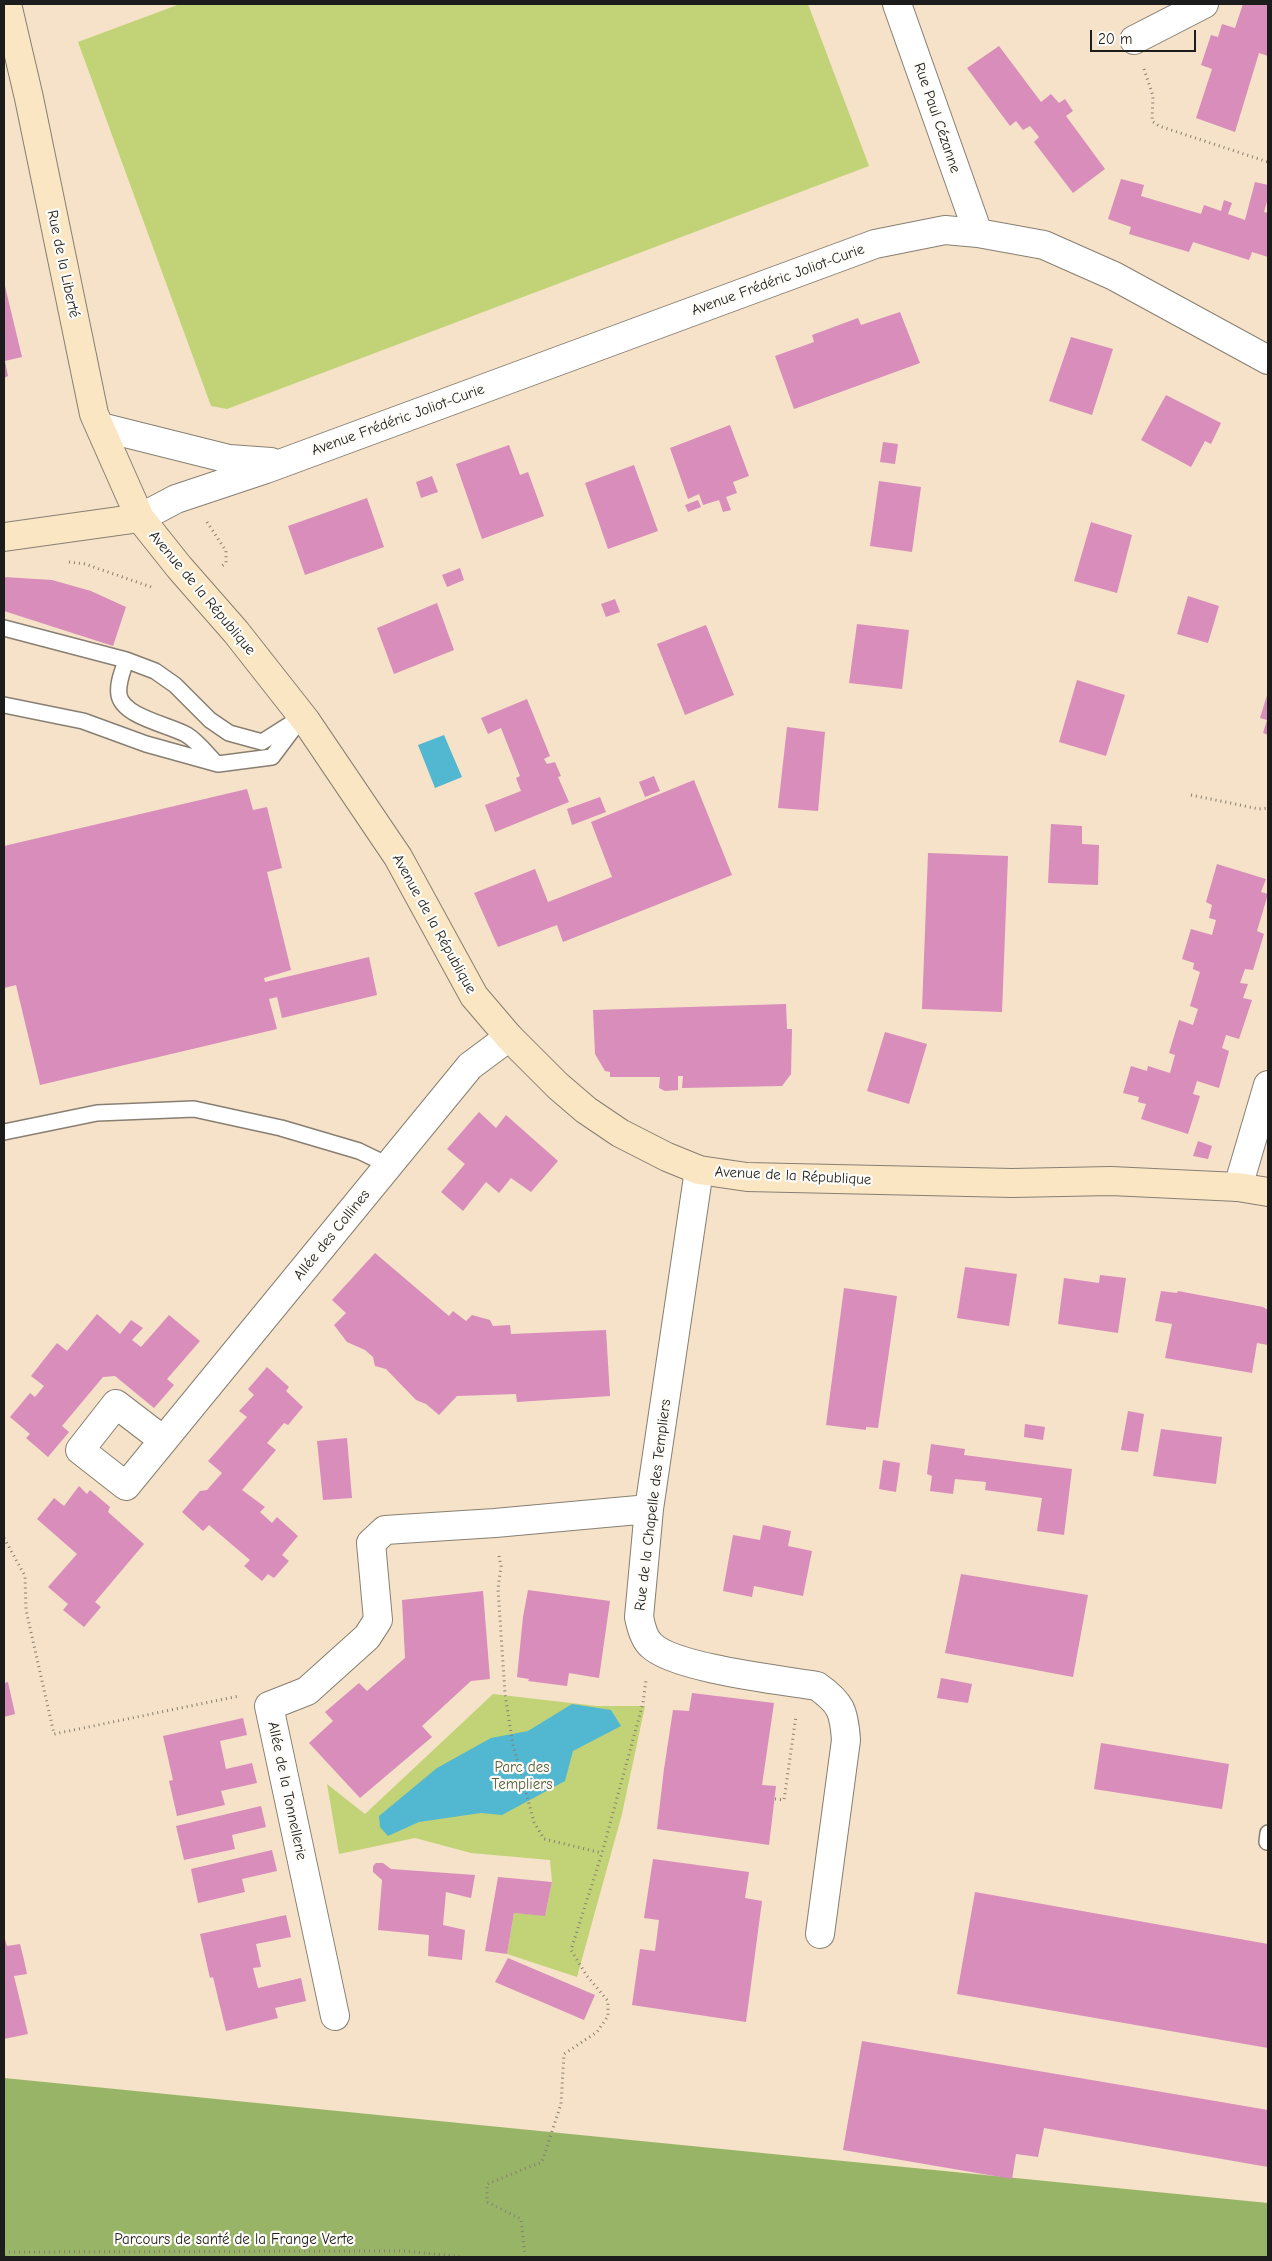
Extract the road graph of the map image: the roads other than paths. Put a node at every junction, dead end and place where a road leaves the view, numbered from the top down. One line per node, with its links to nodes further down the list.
1 (7, 4): 7 (street, Rue de la Liberté)
2 (897, 4): 5 (street, Rue Paul Cézanne)
3 (1204, 4): 4 (street)
4 (1134, 40)
5 (978, 233): 6 (street, Avenue Frédéric Joliot-Curie); 8 (street, Avenue Frédéric Joliot-Curie)
6 (1268, 360)
7 (101, 427): 8 (street, Avenue Frédéric Joliot-Curie); 9 (street, Rue de la Liberté)
8 (283, 462): 9 (street, Avenue Frédéric Joliot-Curie)
9 (140, 518): 10 (street, Avenue de la République); 14 (street, Avenue de la République)
10 (4, 538)
11 (4, 628): 12 (lane)
12 (126, 660): 14 (lane); 15 (lane)
13 (4, 705): 15 (lane)
14 (303, 716): 15 (lane); 16 (street, Avenue de la République)
15 (218, 764)
16 (509, 1037): 19 (street, Allée des Collines); 20 (street, Avenue de la République)
17 (1268, 1085): 21 (street)
18 (4, 1132): 19 (lane)
19 (388, 1165): 23 (street, Allée des Collines)
20 (699, 1170): 21 (street, Avenue de la République); 24 (street, Rue de la Chapelle des Templiers)
21 (1238, 1187): 22 (street, Avenue de la République)
22 (1268, 1192)
23 (163, 1440)
24 (650, 1510): 25 (street, Rue de la Chapelle des Templiers); 26 (street, Allée de la Tonnellerie)
25 (820, 1934)
26 (334, 2016)

